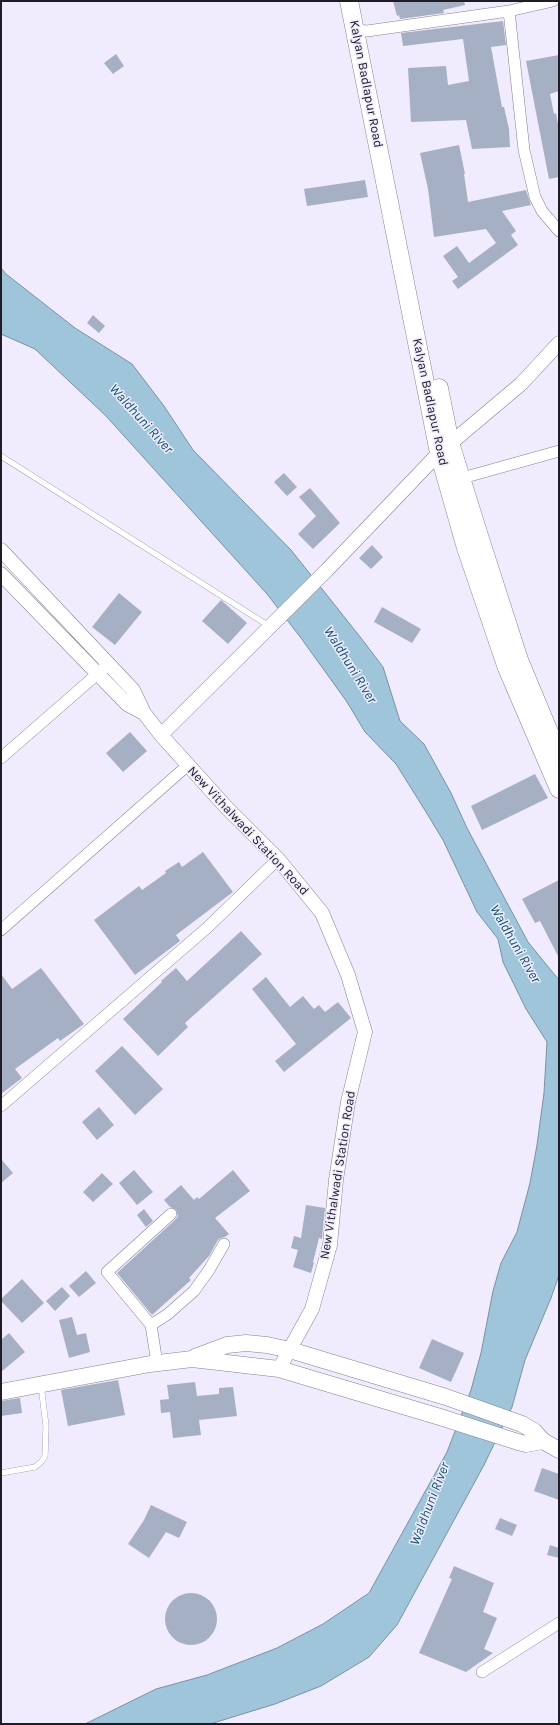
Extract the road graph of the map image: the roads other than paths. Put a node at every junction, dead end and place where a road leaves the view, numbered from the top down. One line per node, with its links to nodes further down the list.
1 (349, 1): 6 (main road, Kalyan Badlapur Road)
2 (360, 1): 6 (main road, Kalyan Badlapur Road)
3 (554, 1): 4 (street); 5 (street)
4 (559, 1)
5 (509, 11): 6 (street); 7 (street)
6 (361, 30): 9 (main road, Kalyan Badlapur Road)
7 (559, 231)
8 (559, 343): 9 (street)
9 (444, 448): 13 (main road, Kalyan Badlapur Road); 16 (street)
10 (555, 452): 12 (street); 13 (street)
11 (1, 456): 16 (lane)
12 (559, 462)
13 (454, 480): 19 (main road, Kalyan Badlapur Road); 22 (main road, Kalyan Badlapur Road)
14 (4, 560): 17 (street, New Vithalwadi Station Road)
15 (1, 574): 17 (street, New Vithalwadi Station Road)
16 (272, 623): 18 (street)
17 (104, 669): 18 (street, New Vithalwadi Station Road); 20 (street)
18 (160, 735): 21 (street, New Vithalwadi Station Road)
19 (559, 756)
20 (1, 758)
21 (188, 765): 23 (street, New Vithalwadi Station Road); 24 (street)
22 (559, 789)
23 (278, 859): 25 (street); 29 (street, New Vithalwadi Station Road)
24 (1, 930)
25 (1, 1106)
26 (171, 1214): 28 (street)
27 (224, 1244): 28 (street)
28 (151, 1325): 31 (street)
29 (290, 1350): 30 (main road); 32 (street, New Vithalwadi Station Road); 35 (main road)
30 (192, 1359): 31 (main road); 32 (main road)
31 (157, 1363): 33 (main road)
32 (280, 1369): 35 (main road)
33 (41, 1385): 34 (main road); 37 (lane)
34 (1, 1392)
35 (543, 1441): 36 (main road)
36 (559, 1450)
37 (1, 1473)
38 (559, 1623): 39 (street)
39 (482, 1672)

